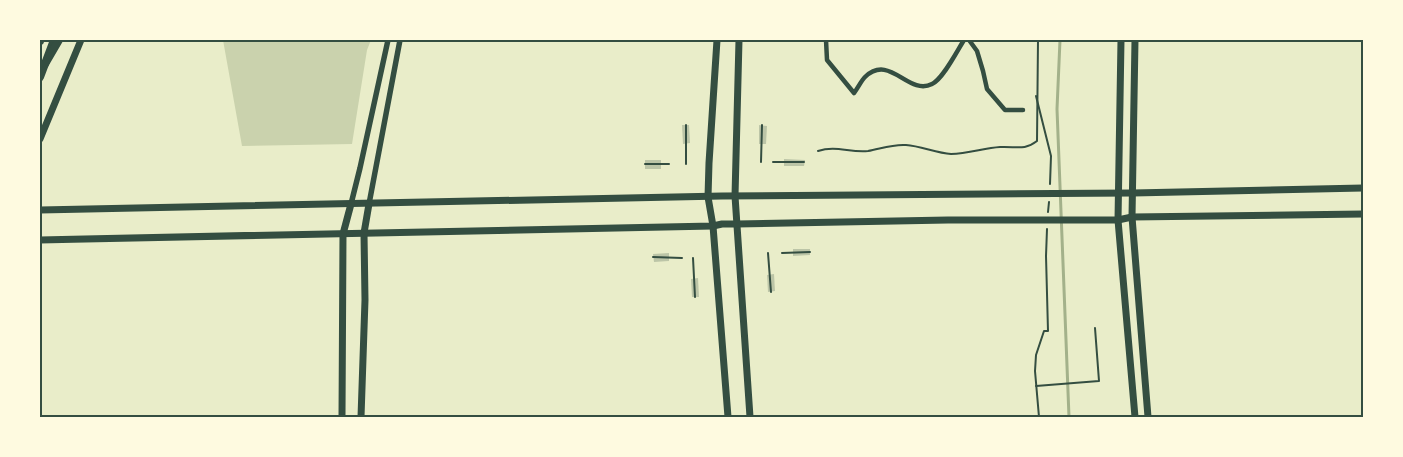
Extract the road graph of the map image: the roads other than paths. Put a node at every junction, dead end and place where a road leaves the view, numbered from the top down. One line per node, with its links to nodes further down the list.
1 (54, 40): 13 (main road)
2 (59, 40): 13 (main road)
3 (81, 40): 16 (main road)
4 (388, 40): 22 (street)
5 (400, 40): 23 (street)
6 (717, 40): 21 (main road)
7 (739, 40): 20 (main road)
8 (826, 40): 9 (street)
9 (964, 40)
10 (970, 40): 15 (street)
11 (1121, 40): 18 (main road)
12 (1135, 40): 19 (main road)
13 (45, 64): 14 (main road)
14 (40, 77)
15 (1023, 110)
16 (40, 139)
17 (1363, 188): 19 (main road)
18 (1118, 193): 19 (main road); 20 (main road); 27 (main road)
19 (1133, 193): 26 (main road)
20 (735, 196): 21 (main road); 28 (main road)
21 (708, 197): 23 (main road); 29 (main road)
22 (351, 204): 23 (main road); 24 (main road); 31 (main road)
23 (369, 204): 30 (main road)
24 (40, 210)
25 (1363, 214): 26 (main road)
26 (1132, 217): 27 (main road); 38 (main road)
27 (1118, 220): 28 (main road); 37 (main road)
28 (737, 224): 29 (main road); 36 (main road)
29 (713, 226): 30 (main road); 35 (main road)
30 (364, 233): 31 (main road); 34 (main road)
31 (343, 234): 32 (main road); 33 (main road)
32 (40, 240)
33 (342, 417)
34 (361, 417)
35 (728, 417)
36 (750, 417)
37 (1135, 417)
38 (1148, 417)

